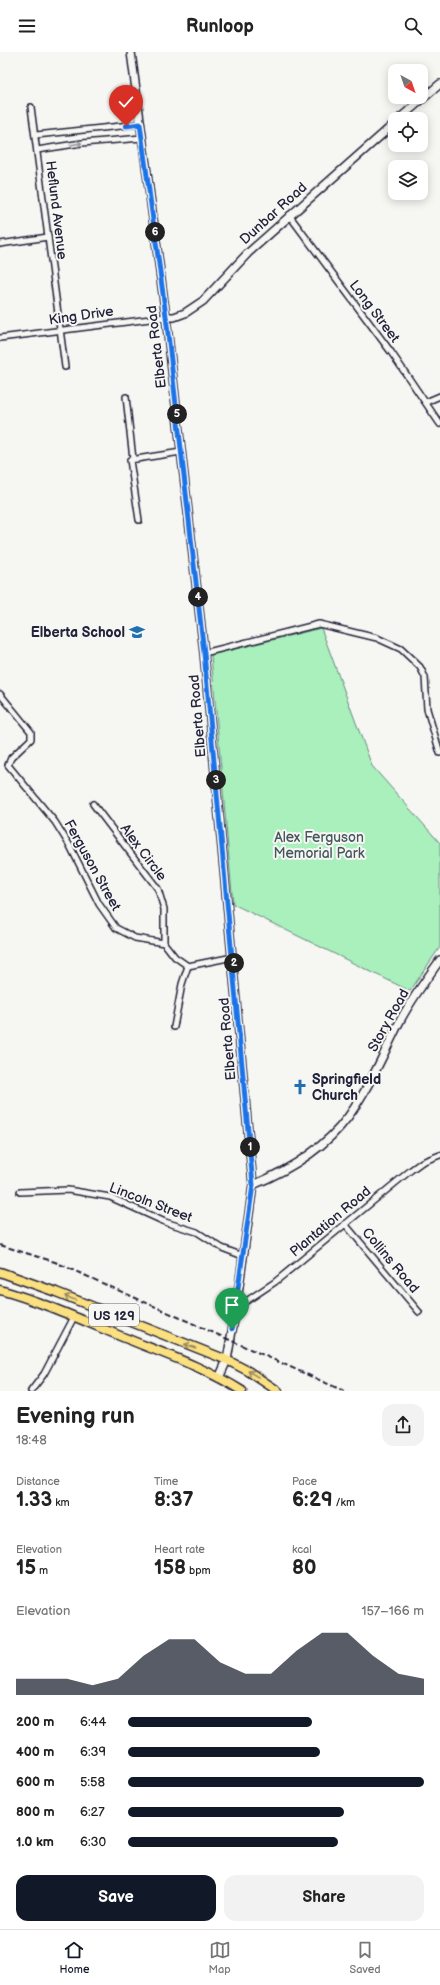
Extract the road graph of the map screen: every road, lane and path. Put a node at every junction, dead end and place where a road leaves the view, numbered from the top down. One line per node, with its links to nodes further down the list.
1 (132, 52): 5 (street, Elberta Road)
2 (440, 84): 4 (street)
3 (31, 107): 7 (street)
4 (407, 112)
5 (140, 124): 7 (street); 8 (street, Elberta Road)
6 (388, 129): 10 (street, Dunbar Road)
7 (36, 136): 9 (street)
8 (142, 138): 9 (street, Heflund Avenue, one-way to 8); 13 (street, Elberta Road)
9 (37, 150): 11 (street, Heflund Avenue)
10 (289, 215): 13 (street, Dunbar Road); 19 (street, Long Street)
11 (48, 237): 12 (street); 14 (street, Heflund Avenue)
12 (0, 244)
13 (166, 316): 14 (street, King Drive); 21 (street, Elberta Road)
14 (61, 330): 15 (street, King Drive); 16 (street, Heflund Avenue)
15 (0, 338)
16 (64, 367)
17 (440, 396): 19 (street)
18 (126, 397): 22 (street)
19 (426, 402): 20 (street, Long Street)
20 (440, 424)
21 (181, 452): 22 (street); 24 (street, Elberta Road)
22 (133, 459): 23 (street)
23 (139, 520)
24 (204, 653): 26 (street); 29 (street, Elberta Road)
25 (0, 694): 28 (street, Ferguson Street)
26 (440, 753)
27 (93, 804): 28 (street, Alex Circle)
28 (164, 944): 31 (street)
29 (233, 956): 31 (street); 34 (street, Elberta Road)
30 (440, 960): 34 (street, Story Road)
31 (188, 966): 32 (street)
32 (174, 1027)
33 (440, 1155): 36 (street, Plantation Road)
34 (253, 1185): 37 (street, Elberta Road)
35 (20, 1192): 37 (street, Lincoln Street)
36 (345, 1224): 40 (street, Plantation Road); 41 (street, Collins Road)
37 (243, 1256): 40 (street, Elberta Road)
38 (0, 1272): 43 (main road, US 129, one-way to 38)
39 (0, 1290): 42 (main road, US 129)
40 (236, 1308): 43 (street, Elberta Road)
41 (419, 1312)
42 (74, 1317): 44 (main road, US 129); 45 (street)
43 (227, 1360): 44 (street, Elberta Road); 47 (main road, US 129, one-way to 43)
44 (219, 1378): 46 (main road, US 129)
45 (31, 1391)
46 (242, 1391)
47 (278, 1391)

